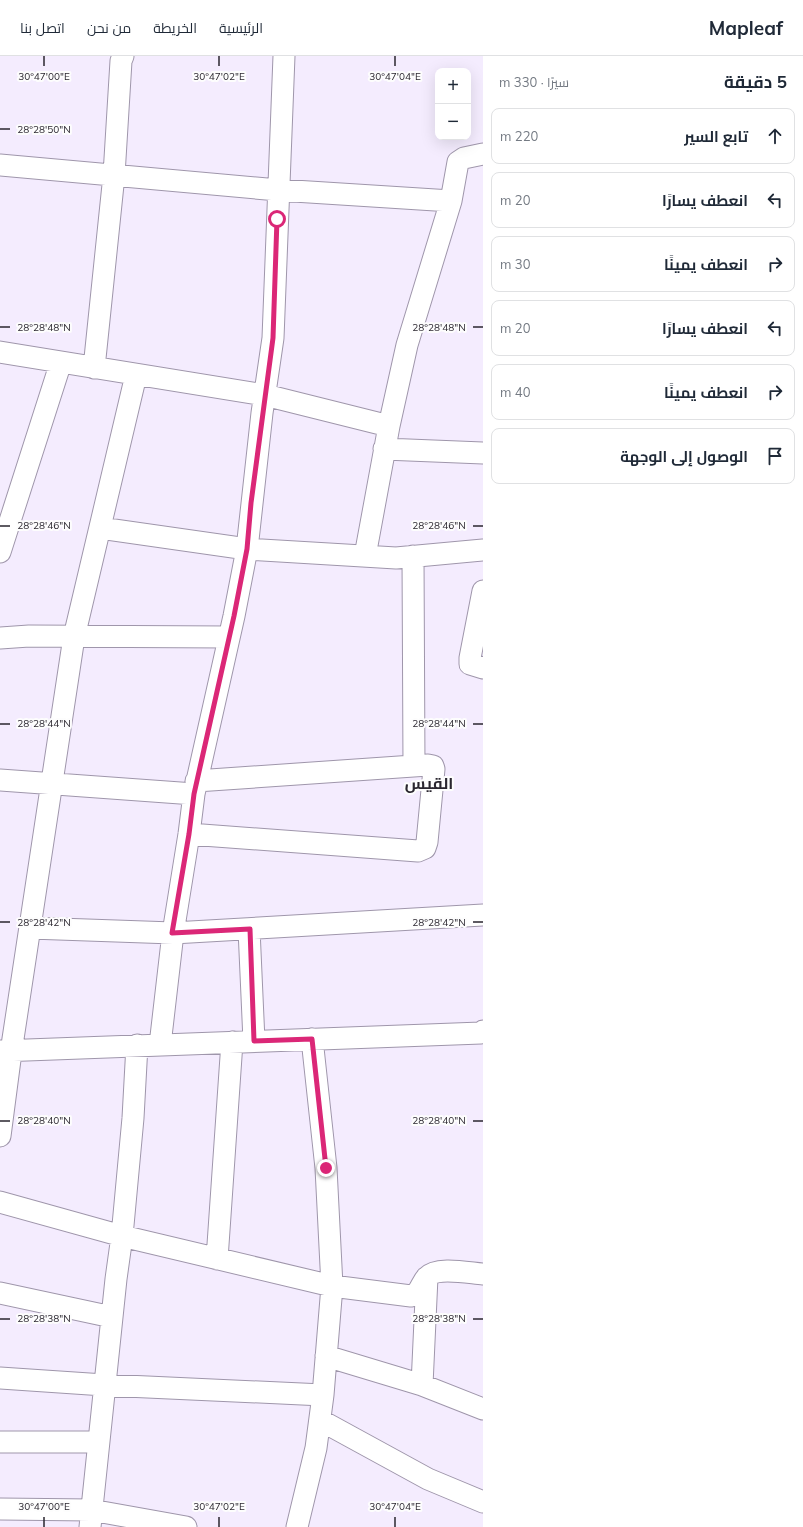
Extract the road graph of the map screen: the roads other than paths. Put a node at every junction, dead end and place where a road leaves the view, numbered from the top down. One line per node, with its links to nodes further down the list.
1 (123, 56): 5 (street)
2 (284, 56): 6 (street)
3 (483, 154): 7 (street)
4 (0, 165): 5 (street)
5 (114, 175): 6 (street); 10 (street)
6 (278, 190): 7 (street); 12 (street)
7 (451, 201): 13 (street)
8 (0, 352): 9 (street)
9 (61, 362): 10 (street); 19 (street)
10 (94, 368): 11 (street)
11 (136, 374): 12 (street); 16 (street)
12 (265, 395): 13 (street); 17 (street)
13 (388, 426): 14 (street)
14 (384, 450): 15 (street); 20 (street)
15 (483, 453)
16 (100, 528): 17 (street); 23 (street)
17 (247, 549): 20 (street); 24 (street)
18 (483, 550): 21 (street)
19 (0, 552)
20 (365, 556): 21 (street)
21 (413, 556): 27 (street)
22 (483, 591): 26 (street)
23 (74, 637): 24 (street); 25 (street); 29 (street)
24 (229, 637): 30 (street)
25 (0, 638)
26 (483, 668)
27 (414, 766): 30 (street); 31 (street)
28 (0, 780): 29 (street)
29 (52, 784): 30 (street); 33 (street)
30 (195, 787): 31 (street)
31 (189, 834): 35 (street)
32 (483, 915): 34 (street)
33 (30, 928): 35 (street); 42 (street)
34 (250, 929): 35 (street); 38 (street)
35 (172, 933): 40 (street)
36 (483, 1031): 37 (street)
37 (312, 1039): 38 (street); 49 (street)
38 (254, 1041): 39 (street)
39 (232, 1042): 40 (street); 46 (street)
40 (160, 1045): 41 (street)
41 (137, 1046): 42 (street); 45 (street)
42 (6, 1052): 43 (street)
43 (0, 1136)
44 (0, 1202): 45 (street)
45 (122, 1236): 46 (street); 51 (street)
46 (217, 1259): 49 (street)
47 (483, 1274): 48 (street)
48 (427, 1277): 49 (street); 55 (street)
49 (332, 1286): 52 (street)
50 (0, 1293): 51 (street)
51 (112, 1317): 54 (street)
52 (326, 1356): 55 (street); 56 (street)
53 (0, 1378): 54 (street)
54 (104, 1385): 56 (street); 60 (street)
55 (422, 1385): 57 (street)
56 (323, 1395): 58 (street)
57 (483, 1409)
58 (320, 1420): 61 (street); 65 (street)
59 (0, 1442): 60 (street)
60 (98, 1442): 63 (street)
61 (483, 1502)
62 (0, 1509): 63 (street)
63 (90, 1519): 64 (street)
64 (186, 1527)
65 (297, 1527)

